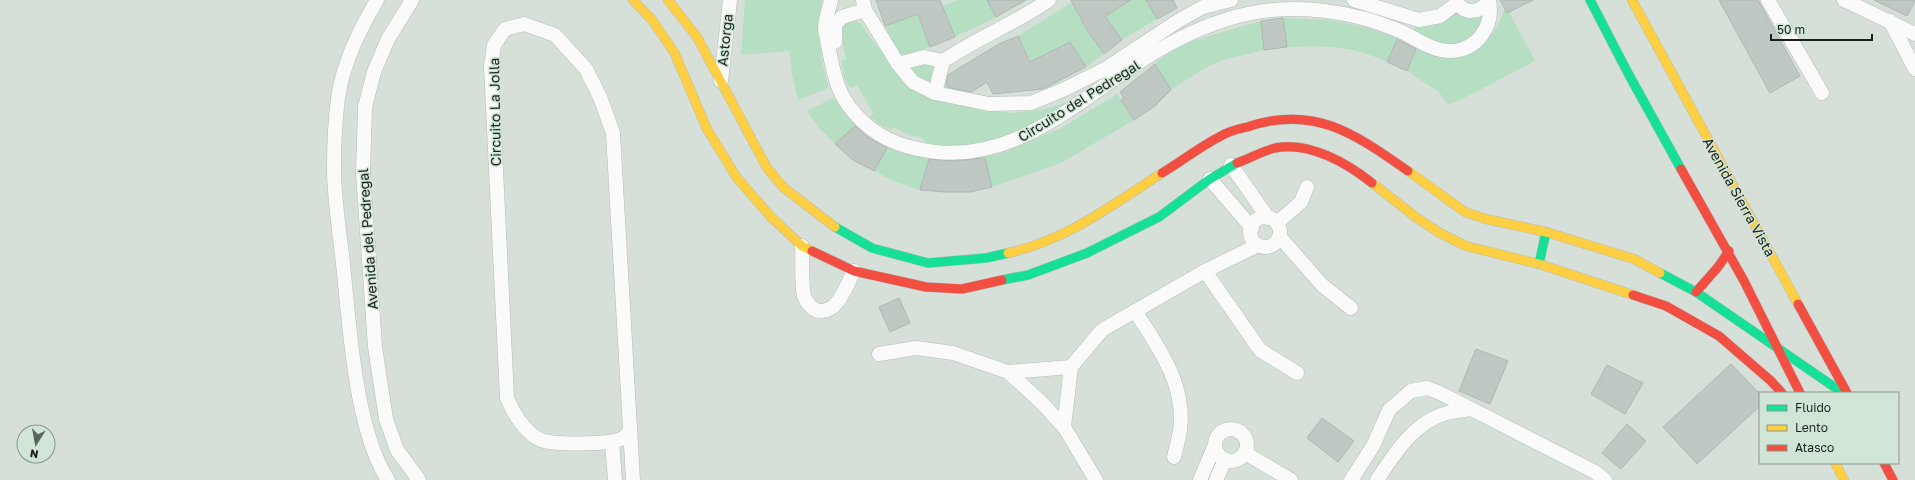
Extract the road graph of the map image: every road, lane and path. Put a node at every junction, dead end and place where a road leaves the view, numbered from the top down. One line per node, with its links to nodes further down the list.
1 (377, 0): 47 (street, Avenida del Pedregal)
2 (412, 0): 46 (street, Avenida del Pedregal)
3 (633, 0): 37 (street)
4 (668, 0): 25 (street)
5 (730, 0): 25 (street, Astorga)
6 (831, 0): 28 (street, Circuito del Pedregal)
7 (1049, 0): 22 (street)
8 (1231, 0): 26 (street, Circuito del Pedregal)
9 (1354, 0): 17 (street)
10 (1489, 0): 15 (street); 21 (street, Circuito del Pedregal)
11 (1590, 0): 38 (street)
12 (1632, 0): 56 (street, Avenida Sierra Vista)
13 (1768, 0): 27 (street)
14 (1844, 0): 18 (street)
15 (1457, 2): 17 (street)
16 (864, 5): 23 (street, Circuito del Pedregal); 28 (street)
17 (1413, 19): 19 (street); 21 (street)
18 (1890, 21): 20 (street); 24 (street)
19 (1399, 31): 21 (street, Circuito del Pedregal); 28 (street, Circuito del Pedregal)
20 (1915, 34)
21 (1413, 38)
22 (943, 61): 23 (street); 26 (street)
23 (898, 64): 26 (street, Circuito del Pedregal)
24 (1915, 69)
25 (722, 81): 42 (street)
26 (935, 93)
27 (1822, 93)
28 (900, 145)
29 (1231, 165): 30 (street); 32 (street); 39 (street)
30 (1210, 179): 33 (street); 42 (street)
31 (1307, 187): 32 (street)
32 (1272, 220): 33 (street); 35 (street)
33 (1252, 228): 36 (street)
34 (1546, 232): 39 (street); 42 (street); 43 (street)
35 (1280, 237): 36 (street); 44 (street)
36 (1258, 245): 41 (street)
37 (802, 246): 40 (street); 40 (street)
38 (1729, 251): 43 (street); 48 (street)
39 (1539, 264): 53 (street)
40 (854, 271): 42 (street)
41 (1205, 271): 45 (street); 52 (street)
42 (927, 275)
43 (1696, 292): 48 (street)
44 (1351, 308)
45 (1135, 311): 50 (street); 63 (street)
46 (375, 347): 47 (street); 68 (street, Avenida del Pedregal)
47 (352, 350): 67 (street, Avenida del Pedregal)
48 (1781, 350): 54 (street); 55 (street)
49 (879, 354): 51 (street)
50 (1071, 367): 51 (street); 58 (street)
51 (1008, 372): 58 (street)
52 (1297, 373)
53 (1781, 392)
54 (1800, 392)
55 (1842, 392)
56 (1846, 392)
57 (1472, 409): 75 (street); 76 (street); 77 (street)
58 (1064, 427): 71 (street)
59 (630, 431): 60 (street, Circuito La Jolla); 60 (street, Circuito La Jolla); 70 (street, Circuito La Jolla)
60 (612, 442): 69 (street)
61 (1214, 447): 62 (street); 64 (street); 72 (street)
62 (1245, 454): 64 (street); 74 (street)
63 (1174, 457)
64 (1225, 460): 73 (street)
65 (1836, 464): 78 (street)
66 (1885, 464): 79 (street)
67 (388, 480)
68 (419, 480)
69 (615, 480)
70 (633, 480)
71 (1096, 480)
72 (1200, 480)
73 (1216, 480)
74 (1291, 480)
75 (1351, 480)
76 (1377, 480)
77 (1605, 480)
78 (1844, 480)
79 (1893, 480)

